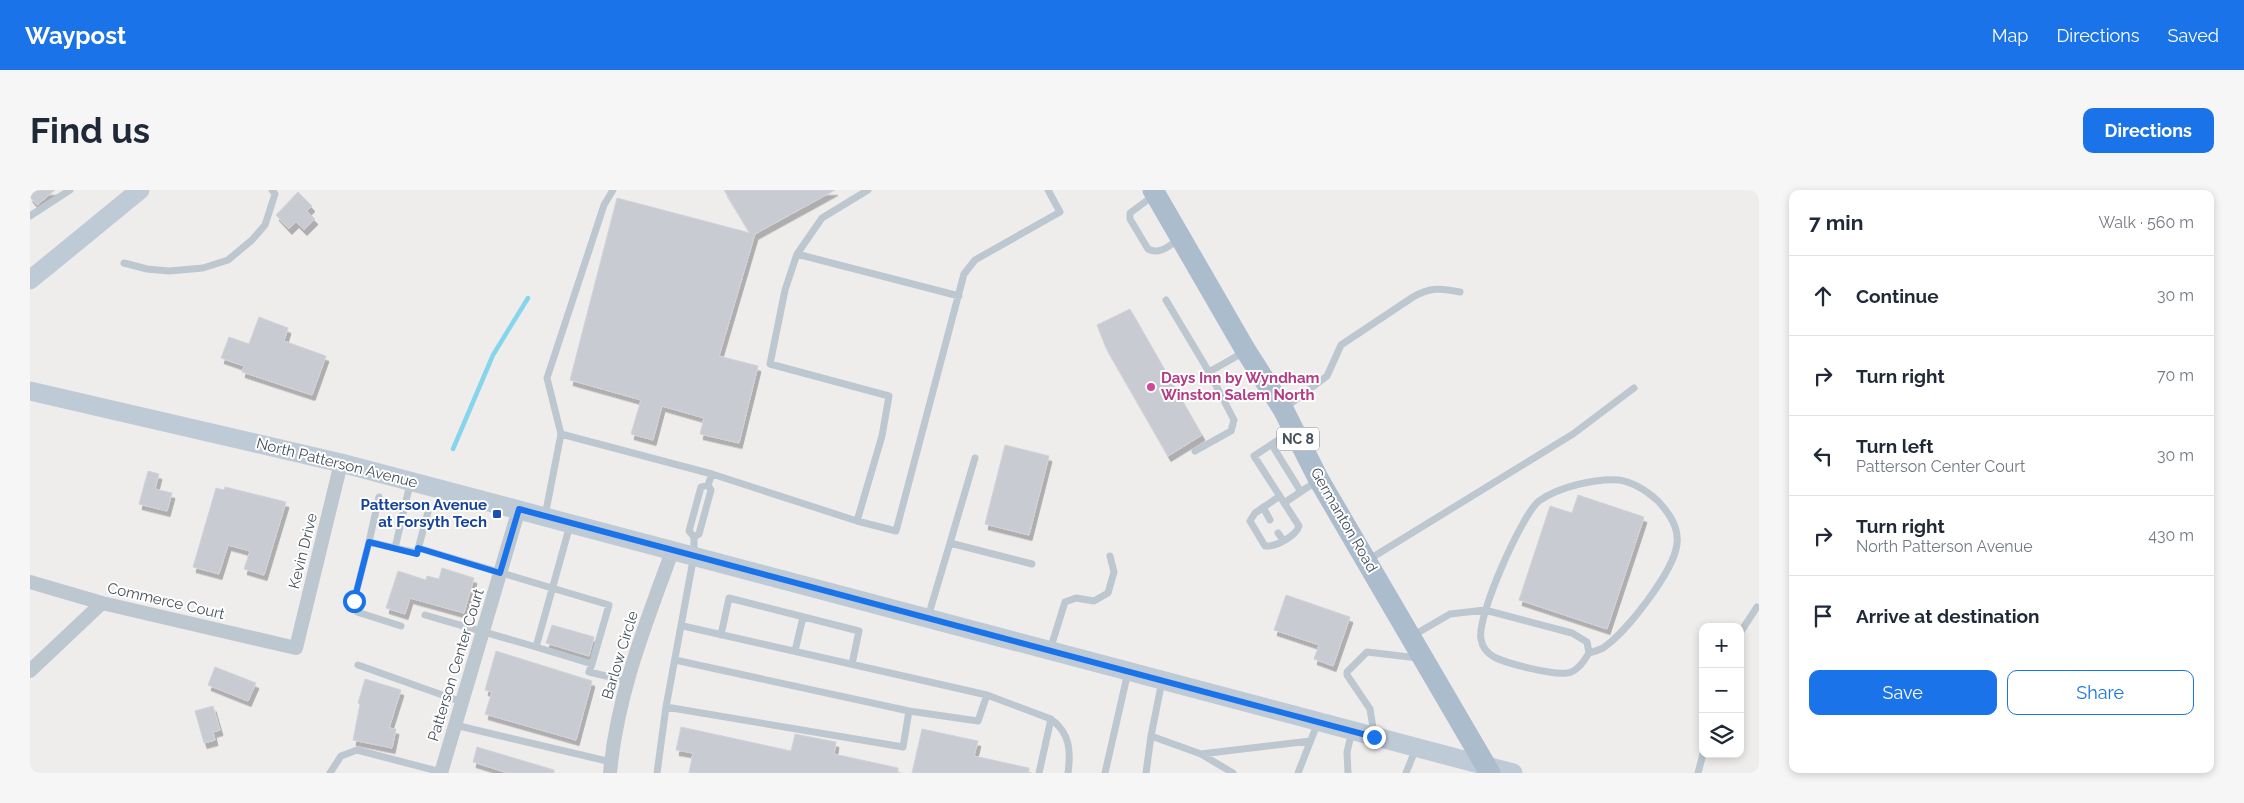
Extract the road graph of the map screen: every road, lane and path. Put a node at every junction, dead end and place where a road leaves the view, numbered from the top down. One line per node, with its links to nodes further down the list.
1 (70, 190): 8 (lane)
2 (140, 190): 12 (main road)
3 (272, 190): 11 (lane)
4 (613, 190): 22 (lane)
5 (868, 190): 10 (lane)
6 (1048, 190): 14 (lane)
7 (1154, 192): 9 (main road, Germanton Road / NC 8); 9 (lane)
8 (30, 216)
9 (1181, 239): 16 (main road, Germanton Road / NC 8)
10 (796, 254): 14 (lane); 40 (lane)
11 (124, 263)
12 (30, 280)
13 (1460, 292): 20 (lane)
14 (958, 296): 40 (lane)
15 (1166, 300): 17 (lane)
16 (1246, 351): 17 (lane); 20 (main road, Germanton Road / NC 8)
17 (1209, 372): 24 (lane)
18 (1634, 388): 51 (lane)
19 (30, 391): 26 (main road, North Patterson Avenue)
20 (1283, 409): 21 (main road, Germanton Road / NC 8)
21 (1293, 430): 23 (lane); 28 (main road, Germanton Road / NC 8)
22 (561, 434): 27 (lane); 38 (lane)
23 (1272, 445): 31 (lane); 32 (lane)
24 (1195, 451)
25 (975, 458): 45 (lane)
26 (341, 463): 29 (main road, North Patterson Avenue); 69 (street, Kevin Drive)
27 (712, 474): 30 (lane); 40 (lane)
28 (1319, 480): 31 (lane); 51 (main road, Germanton Road / NC 8)
29 (411, 481): 36 (main road, North Patterson Avenue); 47 (lane)
30 (708, 484): 46 (lane); 46 (lane)
31 (1300, 492): 34 (lane)
32 (1280, 496): 34 (lane); 35 (lane)
33 (379, 498): 44 (lane)
34 (1284, 503): 43 (lane)
35 (1263, 507): 39 (lane); 43 (lane)
36 (519, 509): 38 (main road, North Patterson Avenue); 53 (street, Patterson Center Court)
37 (428, 512): 48 (lane)
38 (544, 516): 41 (main road, North Patterson Avenue)
39 (1270, 520)
40 (857, 521)
41 (570, 522): 49 (main road, North Patterson Avenue); 55 (lane)
42 (1278, 533): 43 (lane)
43 (1283, 540)
44 (369, 542): 47 (lane); 62 (lane)
45 (950, 543): 52 (lane); 61 (lane)
46 (694, 546): 49 (main road, North Patterson Avenue); 61 (main road, North Patterson Avenue); 63 (lane)
47 (395, 548): 48 (lane)
48 (418, 548): 53 (lane)
49 (673, 549): 80 (street, Barlow Circle)
50 (1110, 556): 70 (lane)
51 (1367, 561): 67 (main road, Germanton Road / NC 8)
52 (1032, 564)
53 (500, 573): 55 (lane); 65 (street, Patterson Center Court)
54 (30, 582): 56 (street, Commerce Court)
55 (553, 587): 68 (lane); 75 (lane)
56 (102, 603): 69 (street, Commerce Court); 78 (street)
57 (1758, 607): 64 (lane)
58 (1485, 610): 67 (lane); 72 (lane); 72 (lane); 72 (lane)
59 (425, 616): 65 (lane)
60 (803, 617): 66 (lane); 71 (lane); 76 (lane)
61 (928, 618): 70 (main road, North Patterson Avenue)
62 (401, 626)
63 (682, 626): 66 (lane); 74 (lane)
64 (1744, 627)
65 (483, 632): 68 (lane); 83 (street, Patterson Center Court)
66 (721, 634): 71 (lane)
67 (1411, 637): 73 (main road, Germanton Road / NC 8)
68 (536, 647): 75 (lane)
69 (296, 648)
70 (1050, 650): 79 (main road, North Patterson Avenue)
71 (796, 651): 76 (lane)
72 (1589, 653)
73 (1424, 659): 91 (lane); 97 (main road, Germanton Road / NC 8)
74 (675, 660): 84 (lane); 85 (lane)
75 (592, 664): 80 (lane)
76 (852, 664): 82 (lane)
77 (358, 665): 83 (lane)
78 (30, 671)
79 (1128, 671): 81 (main road, North Patterson Avenue); 103 (lane)
80 (627, 681): 96 (street, Barlow Circle)
81 (1162, 681): 87 (main road, North Patterson Avenue); 90 (lane)
82 (987, 695): 85 (lane); 86 (lane)
83 (462, 702): 88 (street, Patterson Center Court)
84 (666, 707): 85 (lane); 100 (lane)
85 (909, 711)
86 (1051, 719): 101 (lane); 102 (lane)
87 (1318, 722): 89 (main road, North Patterson Avenue); 92 (lane)
88 (455, 725): 96 (lane); 98 (street, Patterson Center Court)
89 (1352, 731): 91 (main road, North Patterson Avenue); 107 (lane)
90 (1151, 736): 94 (lane); 104 (lane)
91 (1374, 737): 93 (main road, North Patterson Avenue)
92 (1310, 741): 94 (lane); 106 (lane)
93 (1416, 748): 97 (main road, North Patterson Avenue); 108 (lane)
94 (1201, 754): 105 (lane)
95 (1702, 758): 110 (lane)
96 (611, 768)
97 (1488, 770): 109 (main road, North Patterson Avenue)
98 (441, 772): 99 (lane)
99 (330, 773)
100 (657, 773)
101 (1039, 773)
102 (1068, 773)
103 (1104, 773)
104 (1146, 773)
105 (1233, 773)
106 (1298, 773)
107 (1348, 773)
108 (1406, 773)
109 (1513, 773)
110 (1698, 773)

